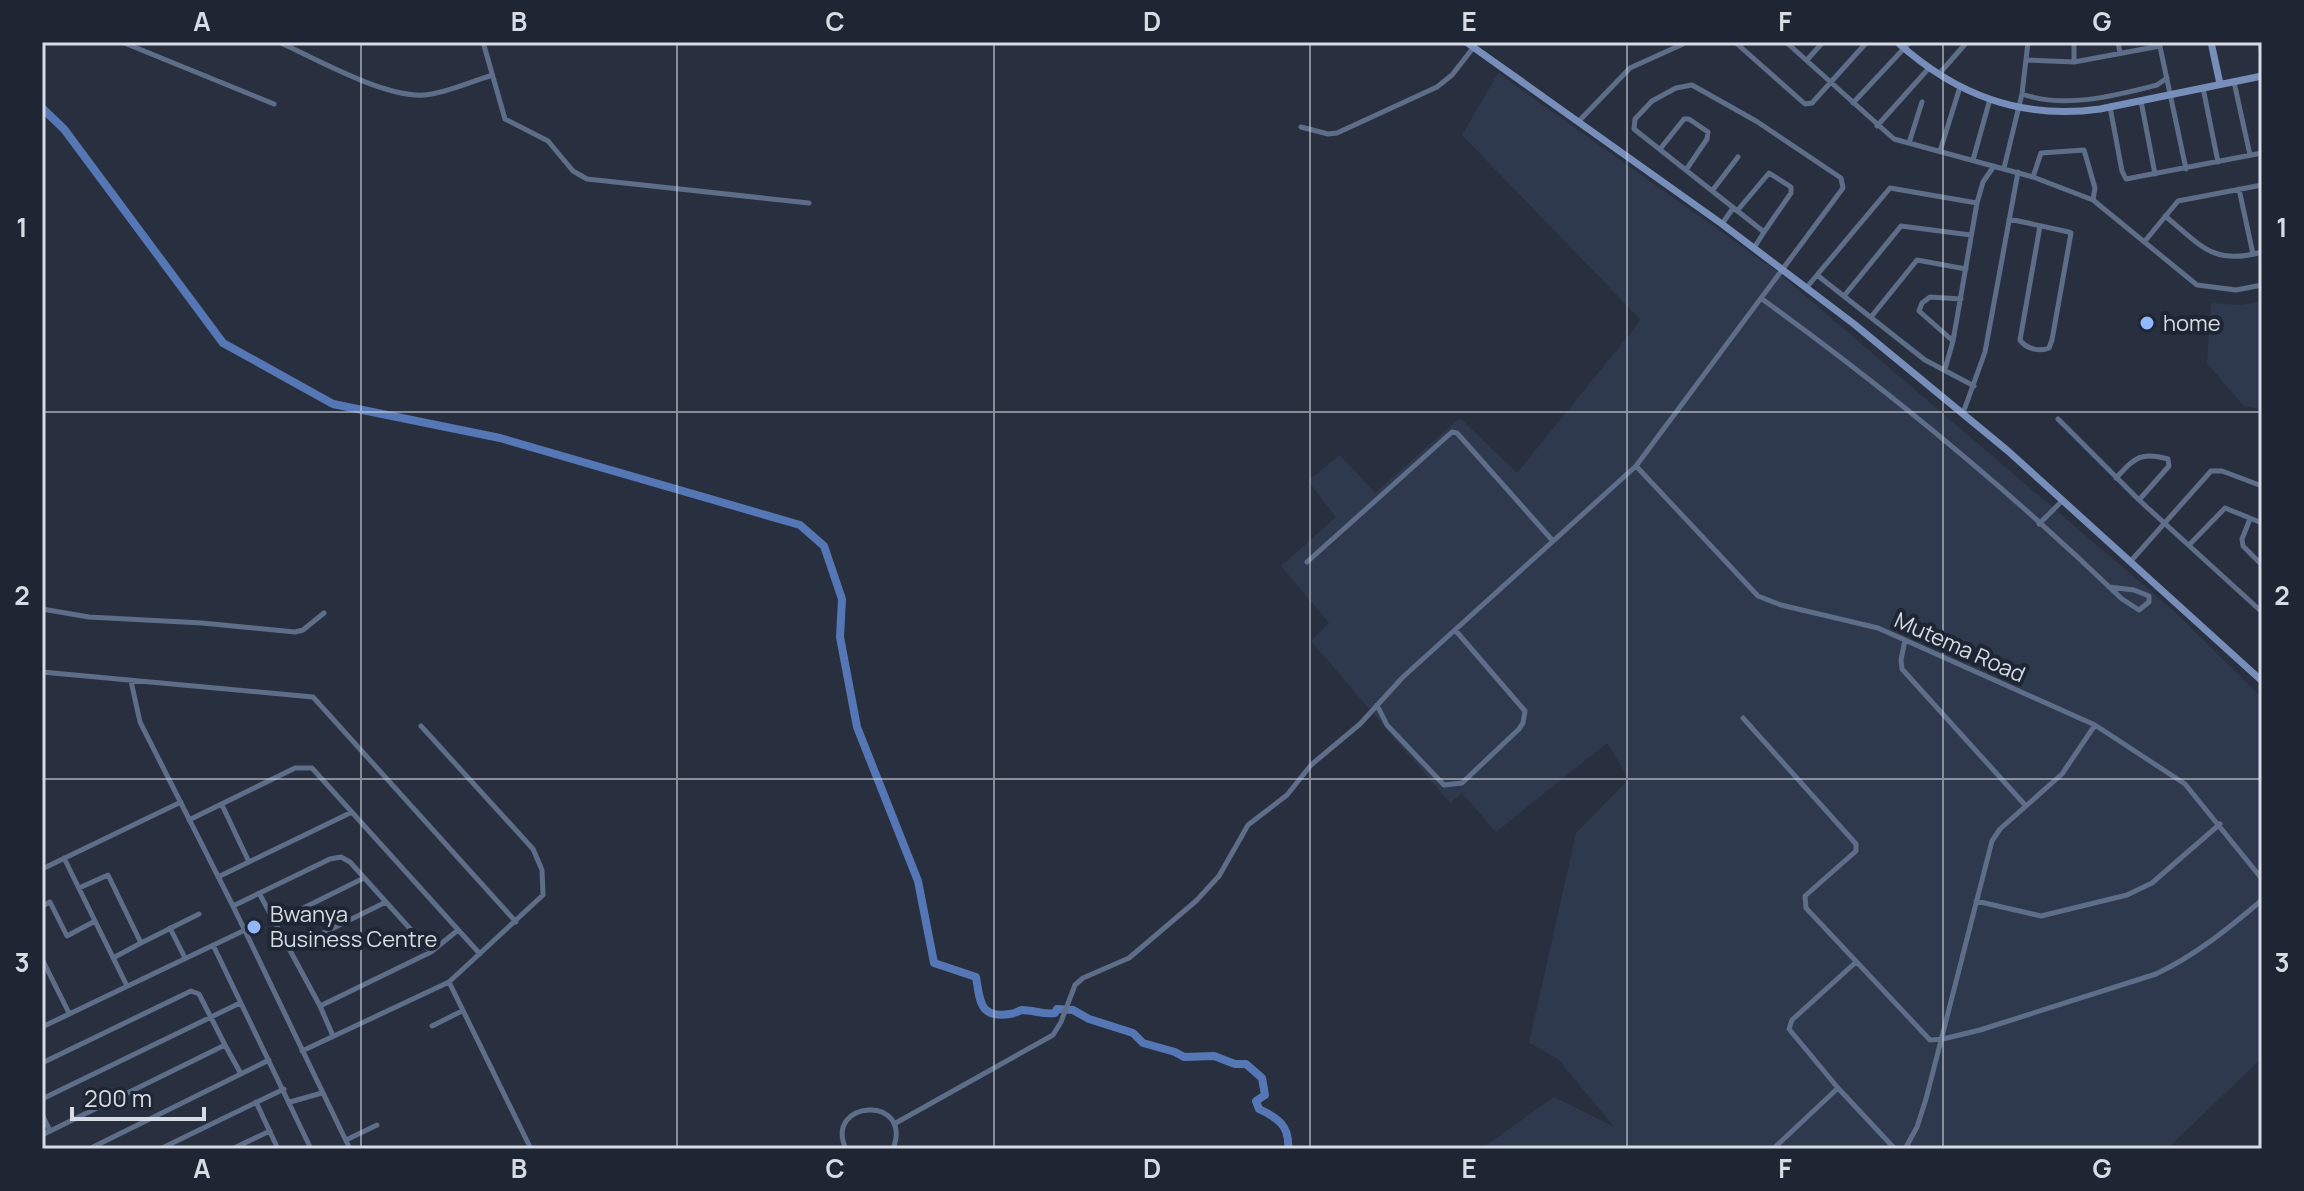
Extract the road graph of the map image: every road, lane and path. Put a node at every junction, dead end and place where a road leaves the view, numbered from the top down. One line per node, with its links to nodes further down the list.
1 (122, 42): 41 (street)
2 (279, 42): 27 (street)
3 (483, 42): 27 (street)
4 (1466, 42): 19 (main road)
5 (1735, 42): 31 (street)
6 (1786, 42): 22 (street)
7 (1823, 42): 22 (street)
8 (1867, 42): 31 (street)
9 (1897, 42): 18 (main road)
10 (1967, 42): 26 (street)
11 (2028, 42): 23 (street)
12 (2074, 42): 24 (street)
13 (2118, 42): 20 (street)
14 (2211, 42): 32 (main road)
15 (2260, 42): 21 (street)
16 (1683, 44): 44 (street)
17 (2159, 44): 20 (street); 29 (street)
18 (1907, 45): 25 (main road); 40 (street)
19 (1473, 48): 44 (main road); 46 (street)
20 (2120, 53): 24 (street)
21 (2262, 54)
22 (1807, 60): 31 (street)
23 (2026, 60): 24 (street); 36 (street)
24 (2074, 62)
25 (1930, 67): 26 (main road); 45 (street)
26 (1939, 74): 33 (main road)
27 (490, 76): 66 (street)
28 (2262, 76): 30 (main road)
29 (2167, 78): 35 (street); 36 (street)
30 (2234, 81): 32 (main road); 51 (street)
31 (1831, 83): 40 (street)
32 (2220, 84): 34 (main road)
33 (1960, 87): 37 (main road); 49 (street)
34 (2202, 88): 35 (main road); 54 (street)
35 (2171, 93): 38 (main road); 57 (street)
36 (2022, 94): 43 (street)
37 (1990, 99): 43 (main road); 53 (street)
38 (2140, 100): 42 (main road); 60 (street)
39 (1922, 102): 47 (street)
40 (1853, 103): 45 (street)
41 (274, 104)
42 (2110, 106): 43 (main road); 60 (street)
43 (2019, 109): 56 (street)
44 (1578, 123): 71 (main road)
45 (1877, 126): 47 (street)
46 (1301, 127)
47 (1909, 143): 49 (street)
48 (1660, 149): 58 (street); 58 (street); 79 (street)
49 (1940, 151): 53 (street)
50 (2262, 153): 51 (street)
51 (2250, 155): 54 (street)
52 (1738, 157): 64 (street)
53 (1973, 160): 55 (street)
54 (2218, 162): 57 (street)
55 (1994, 166): 56 (street); 67 (street)
56 (2004, 168): 59 (street)
57 (2186, 169): 60 (street)
58 (1686, 170): 64 (street)
59 (2018, 172): 61 (street); 70 (street)
60 (2155, 174)
61 (2033, 177): 65 (street); 65 (street)
62 (2262, 185): 63 (street)
63 (2239, 189): 69 (street); 78 (street)
64 (1712, 191): 68 (street)
65 (2093, 200): 75 (street)
66 (809, 203)
67 (1977, 203): 74 (street); 81 (street)
68 (1735, 210): 71 (street); 73 (street); 73 (street)
69 (2165, 216): 75 (street); 78 (street)
70 (2009, 219): 72 (street); 92 (street)
71 (1722, 224): 76 (main road)
72 (2040, 226): 72 (street)
73 (1764, 232): 76 (street)
74 (1971, 235): 80 (street); 84 (street)
75 (2145, 241): 82 (street)
76 (1754, 248): 79 (main road)
77 (2262, 252): 78 (street)
78 (2253, 254)
79 (1782, 268): 83 (main road); 85 (street)
80 (1966, 269): 86 (street); 88 (street)
81 (1817, 275): 83 (street); 84 (street)
82 (2262, 285)
83 (1807, 287): 89 (main road)
84 (1844, 296): 87 (street)
85 (1762, 299): 95 (street); 103 (street)
86 (1961, 299): 90 (street); 90 (street)
87 (1864, 312): 88 (street); 89 (street)
88 (1871, 317): 91 (street)
89 (1854, 324): 93 (main road)
90 (1953, 341): 91 (street)
91 (1945, 369): 92 (street)
92 (1974, 386): 93 (street)
93 (1963, 413): 98 (main road)
94 (2058, 419): 96 (street)
95 (1636, 466): 104 (street); 114 (street, Mutema Road)
96 (2116, 478): 99 (street); 99 (street)
97 (2262, 486): 101 (street)
98 (2063, 500): 103 (street); 107 (main road)
99 (2139, 500): 101 (street)
100 (2250, 519): 102 (street); 105 (street); 108 (street)
101 (2164, 522): 105 (street); 107 (street)
102 (2262, 523)
103 (2039, 524): 109 (street)
104 (1553, 541): 106 (street); 113 (street)
105 (2190, 544): 111 (street)
106 (1307, 562)
107 (2130, 562): 117 (main road)
108 (2262, 565)
109 (2109, 587): 109 (street)
110 (42, 609): 112 (street)
111 (2262, 612)
112 (324, 613)
113 (1456, 631): 118 (street); 118 (street)
114 (1905, 640): 120 (street, Mutema Road); 124 (street)
115 (42, 672): 116 (street)
116 (131, 681): 122 (street); 144 (street)
117 (2262, 681)
118 (1377, 704): 180 (street)
119 (1743, 718): 156 (street)
120 (2095, 725): 124 (street); 127 (street, Mutema Road)
121 (421, 726): 144 (street)
122 (181, 802): 126 (street); 128 (street)
123 (222, 805): 125 (street); 126 (street); 129 (street)
124 (2026, 806): 137 (street)
125 (350, 813): 129 (street); 147 (street)
126 (189, 820): 131 (street)
127 (2220, 824): 133 (street, Mutema Road); 137 (street)
128 (64, 858): 130 (street); 134 (street)
129 (249, 862): 131 (street)
130 (42, 869)
131 (218, 877): 140 (street)
132 (364, 878): 135 (street); 138 (street); 143 (street)
133 (2262, 879)
134 (79, 888): 142 (street); 149 (street)
135 (259, 893): 140 (street); 143 (street)
136 (2262, 900): 167 (street)
137 (1976, 901): 167 (street)
138 (386, 902): 148 (street); 151 (street)
139 (42, 906): 142 (street)
140 (233, 906): 146 (street)
141 (199, 914): 145 (street)
142 (95, 921): 153 (street)
143 (275, 922): 160 (street)
144 (516, 922): 152 (street)
145 (170, 928): 149 (street); 154 (street)
146 (245, 930): 150 (street); 169 (street)
147 (458, 930): 151 (street); 152 (street)
148 (309, 940)
149 (141, 943): 153 (street)
150 (213, 945): 154 (street); 159 (street)
151 (431, 952): 160 (street)
152 (480, 954): 157 (street)
153 (113, 958): 158 (street)
154 (185, 958): 158 (street)
155 (42, 959): 162 (street)
156 (1856, 962): 167 (street); 173 (street)
157 (449, 982): 161 (street); 166 (street)
158 (127, 986): 162 (street)
159 (240, 1003): 163 (street); 170 (street)
160 (320, 1006): 166 (street)
161 (462, 1011): 164 (street); 192 (street)
162 (69, 1013): 165 (street)
163 (211, 1016): 168 (street); 171 (street); 176 (street)
164 (432, 1026)
165 (42, 1027)
166 (333, 1036): 169 (street)
167 (1943, 1039): 197 (street)
168 (225, 1045): 172 (street); 182 (street)
169 (302, 1051): 175 (street)
170 (269, 1060): 172 (street); 174 (street)
171 (42, 1063)
172 (241, 1074): 186 (street)
173 (1838, 1088): 195 (street); 196 (street)
174 (284, 1089): 177 (street); 178 (street)
175 (322, 1093): 178 (street); 185 (street)
176 (42, 1099)
177 (256, 1102): 183 (street); 187 (street)
178 (290, 1102): 190 (street)
179 (42, 1114): 182 (street)
180 (894, 1124): 193 (street); 194 (street)
181 (377, 1125): 185 (street)
182 (50, 1131): 184 (street)
183 (270, 1131): 188 (street); 189 (street)
184 (42, 1135)
185 (346, 1140): 191 (street)
186 (89, 1149)
187 (160, 1149)
188 (232, 1149)
189 (278, 1149)
190 (311, 1149)
191 (350, 1149)
192 (531, 1149)
193 (846, 1149)
194 (893, 1149)
195 (1773, 1149)
196 (1895, 1149)
197 (1905, 1149)

